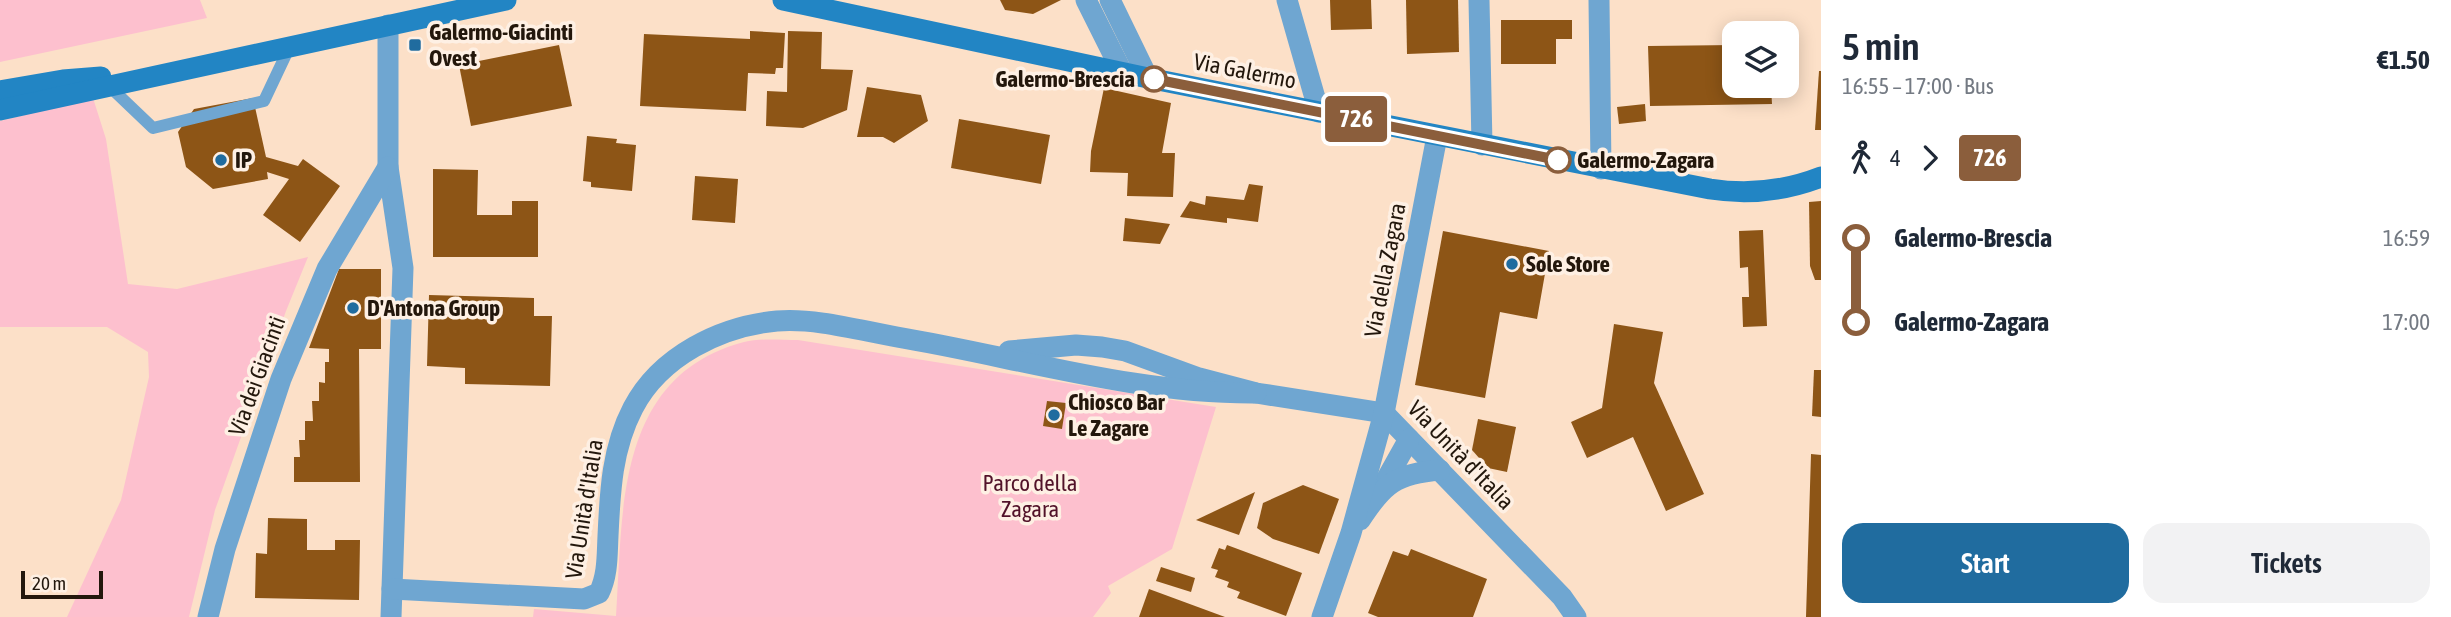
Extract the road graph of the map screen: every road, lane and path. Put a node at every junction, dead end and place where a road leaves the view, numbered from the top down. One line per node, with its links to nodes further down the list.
1 (506, 0): 8 (main road)
2 (783, 0): 11 (main road, Via Galermo)
3 (1086, 0): 11 (street)
4 (1111, 0): 12 (street)
5 (1287, 0): 16 (street)
6 (1479, 0): 18 (street)
7 (1599, 0): 20 (street)
8 (388, 25): 9 (main road); 19 (street)
9 (290, 46): 10 (main road); 13 (lane)
10 (176, 71): 13 (main road); 14 (main road)
11 (1122, 72): 12 (main road, Via Galermo)
12 (1148, 78): 16 (main road, Via Galermo)
13 (110, 86): 15 (main road)
14 (0, 91)
15 (0, 110)
16 (1319, 112): 17 (main road, Via Galermo)
17 (1437, 135): 18 (main road, Via Galermo); 26 (street, Via della Zagara)
18 (1482, 145): 20 (main road, Via Galermo)
19 (388, 167): 31 (street); 33 (street, Via dei Giacinti)
20 (1601, 169): 21 (main road, Via Galermo)
21 (1821, 177)
22 (1076, 345): 23 (street); 24 (street); 25 (street)
23 (990, 353): 24 (street); 31 (street, Via Unità d'Italia)
24 (1075, 373): 25 (street)
25 (1256, 393): 26 (street, Via Unità d'Italia)
26 (1384, 414): 27 (street, Via Unità d'Italia); 30 (street, Via della Zagara)
27 (1409, 439): 28 (street, Via Unità d'Italia); 29 (street)
28 (1440, 470): 29 (street); 32 (street, Via Unità d'Italia)
29 (1380, 491): 30 (street)
30 (1351, 533): 35 (street)
31 (392, 589): 34 (street)
32 (1562, 597): 36 (street); 37 (street)
33 (208, 617)
34 (391, 617)
35 (1322, 617)
36 (1576, 617)
37 (1590, 617)

